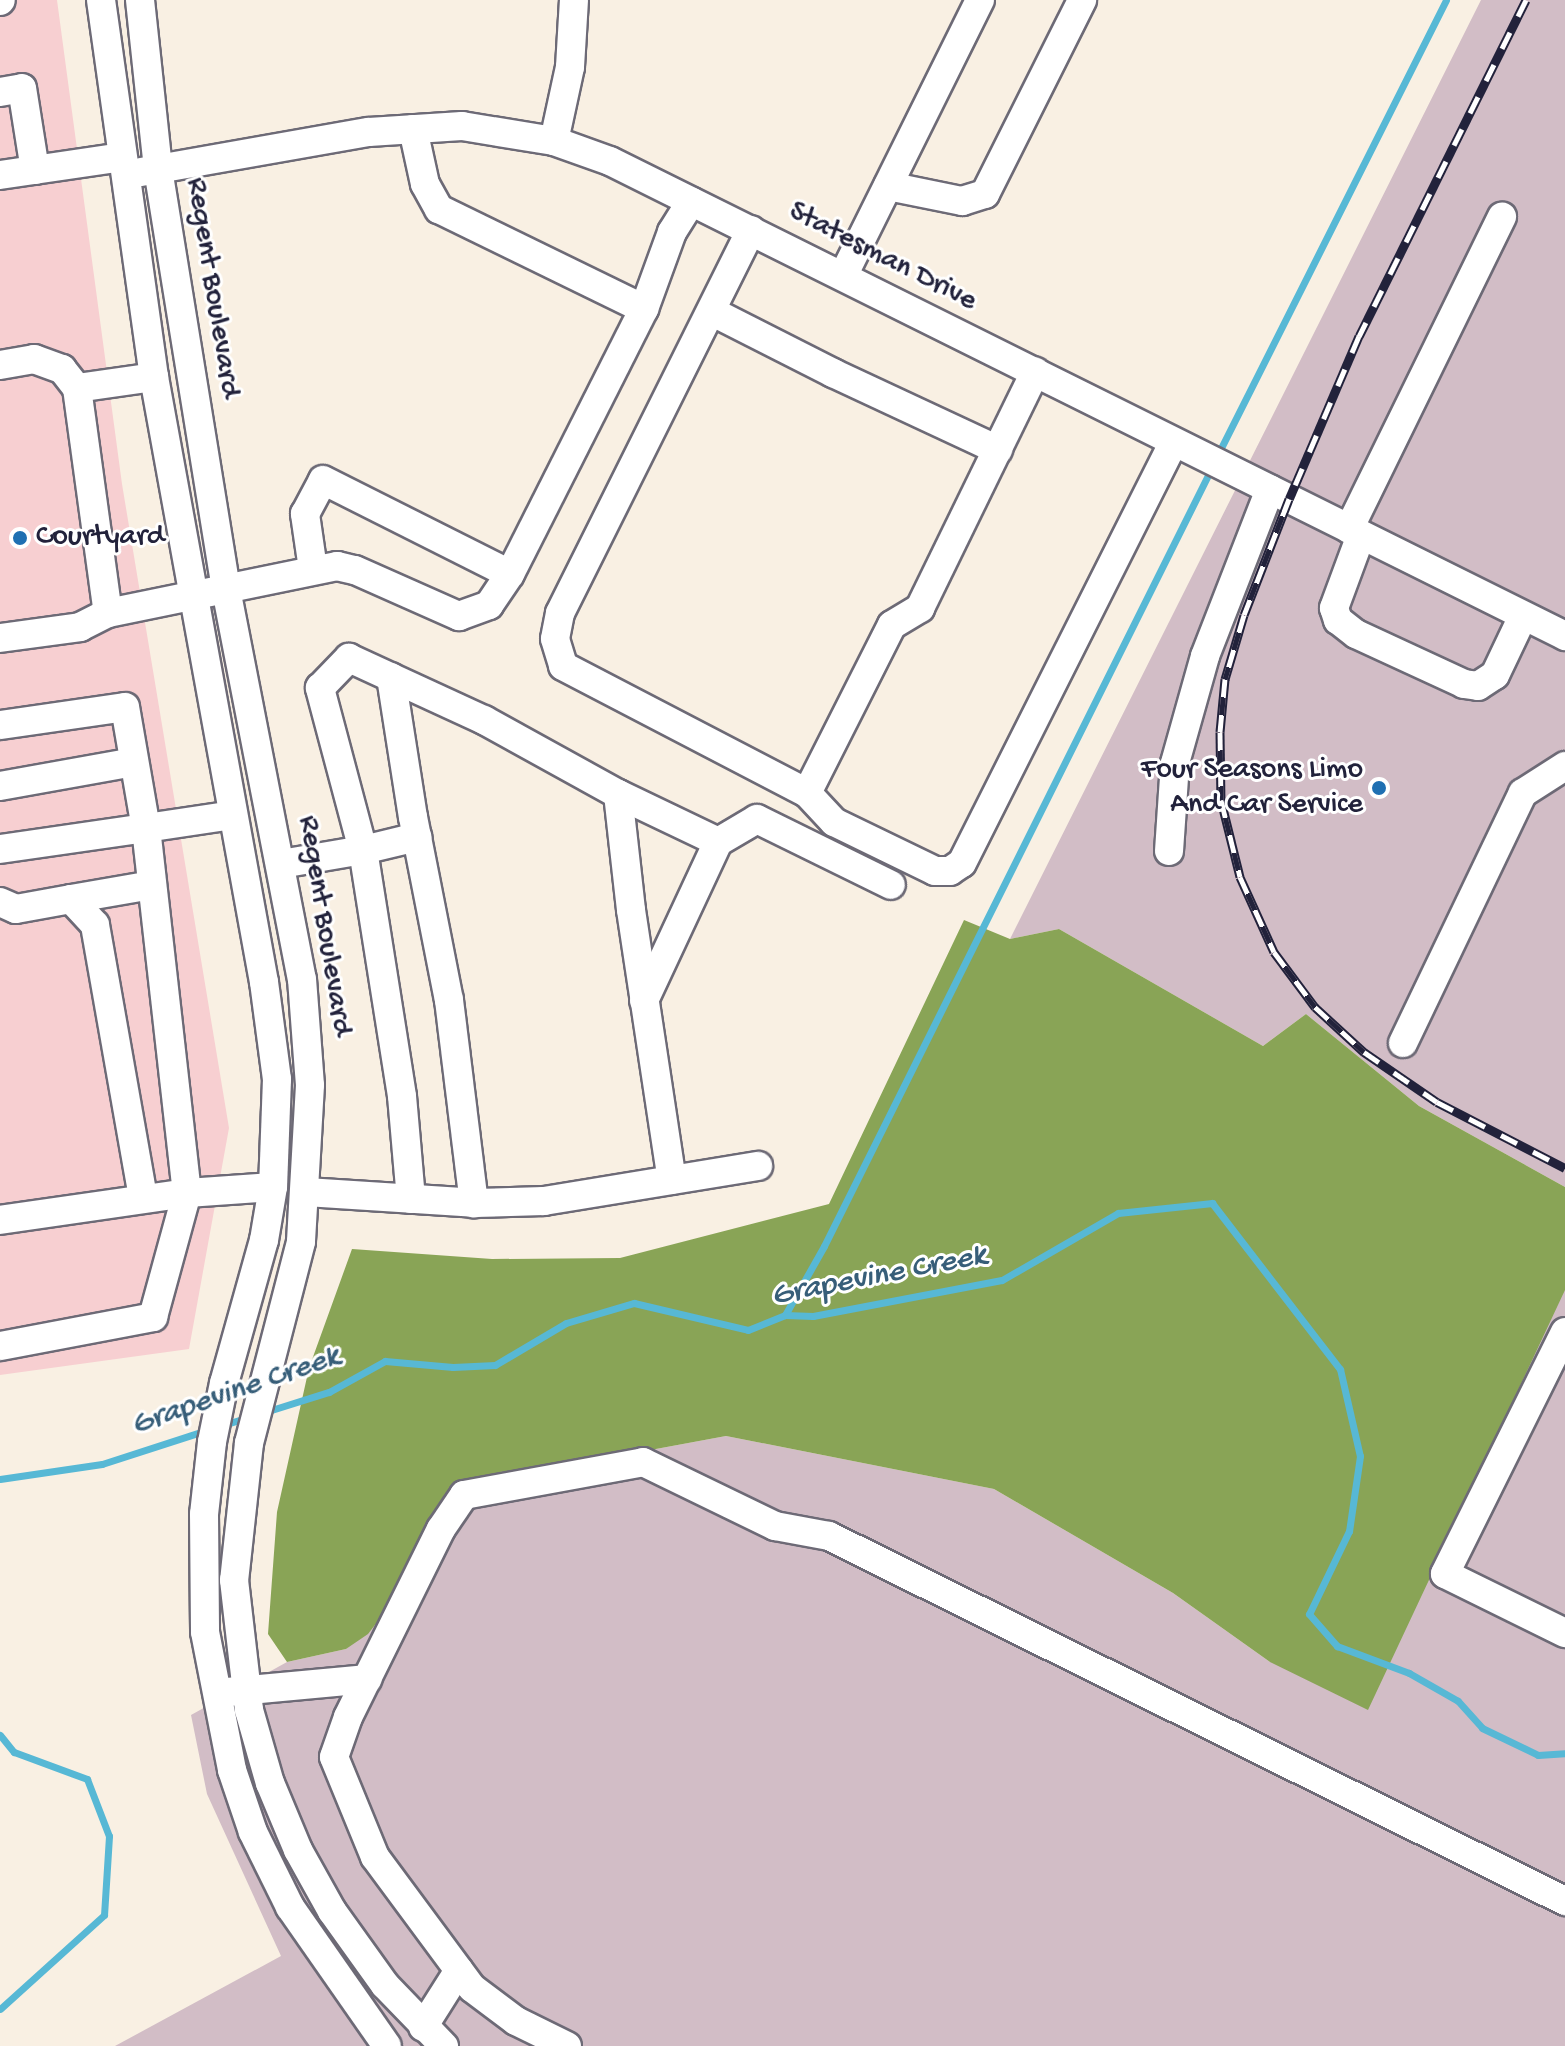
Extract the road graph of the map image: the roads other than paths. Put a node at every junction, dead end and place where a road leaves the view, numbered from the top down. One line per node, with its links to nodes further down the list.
1 (101, 0): 9 (street)
2 (140, 0): 10 (street, Regent Boulevard)
3 (574, 0): 8 (street)
4 (980, 0): 13 (street)
5 (1082, 0): 13 (street)
6 (0, 92): 11 (street)
7 (413, 129): 8 (street, Statesman Drive); 10 (street, Statesman Drive); 18 (street)
8 (554, 141): 14 (street, Statesman Drive)
9 (123, 165): 10 (street, Statesman Drive); 11 (street, Statesman Drive); 22 (street)
10 (158, 169): 30 (street, Regent Boulevard)
11 (35, 170): 12 (street, Statesman Drive)
12 (0, 175)
13 (888, 186): 17 (street)
14 (691, 201): 16 (street, Statesman Drive); 18 (street)
15 (1502, 216): 27 (street)
16 (751, 230): 17 (street, Statesman Drive); 19 (street)
17 (843, 276): 21 (street, Statesman Drive)
18 (644, 309): 29 (street)
19 (713, 312): 25 (street); 41 (street)
20 (0, 365): 23 (street)
21 (1035, 372): 24 (street, Statesman Drive); 25 (street)
22 (154, 377): 23 (street); 31 (street)
23 (77, 388): 32 (street)
24 (1174, 442): 26 (street, Statesman Drive); 41 (street)
25 (998, 450): 41 (street)
26 (1264, 486): 27 (street, Statesman Drive); 49 (street)
27 (1355, 532): 33 (street, Statesman Drive); 33 (street)
28 (313, 569): 29 (street); 29 (street); 30 (street)
29 (510, 574)
30 (226, 589): 31 (street); 50 (street, Regent Boulevard)
31 (192, 594): 32 (street); 43 (street)
32 (108, 613): 35 (street)
33 (1523, 616): 34 (street, Statesman Drive)
34 (1565, 636)
35 (0, 638)
36 (391, 677): 42 (street); 45 (street); 48 (street)
37 (0, 725): 38 (street)
38 (134, 762): 40 (street); 44 (street)
39 (1565, 766): 56 (street)
40 (0, 786)
41 (807, 793)
42 (618, 794): 46 (street); 55 (street)
43 (233, 815): 44 (street); 59 (street)
44 (146, 828): 47 (street); 51 (street)
45 (417, 837): 48 (street); 64 (street)
46 (718, 842): 52 (street); 55 (street)
47 (0, 849)
48 (363, 850): 50 (street); 63 (street)
49 (1169, 851)
50 (281, 864): 60 (street, Regent Boulevard)
51 (152, 885): 53 (street); 61 (street)
52 (891, 885)
53 (71, 899): 54 (street); 62 (street)
54 (0, 902)
55 (644, 1001): 58 (street)
56 (1403, 1043)
57 (758, 1166): 58 (street)
58 (672, 1180): 64 (street)
59 (273, 1187): 61 (street); 71 (street)
60 (306, 1192): 63 (street); 70 (street, Regent Boulevard)
61 (187, 1193): 62 (street); 67 (street)
62 (143, 1198): 65 (street)
63 (411, 1199): 64 (street)
64 (474, 1203)
65 (0, 1220)
66 (1565, 1332): 68 (street)
67 (0, 1346)
68 (1565, 1633)
69 (367, 1679): 70 (street); 72 (street); 73 (street)
70 (246, 1689): 71 (street); 74 (street, Regent Boulevard)
71 (215, 1695): 75 (street)
72 (1565, 1901)
73 (459, 1970): 74 (street); 76 (street)
74 (434, 2036)
75 (387, 2046)
76 (567, 2046)

